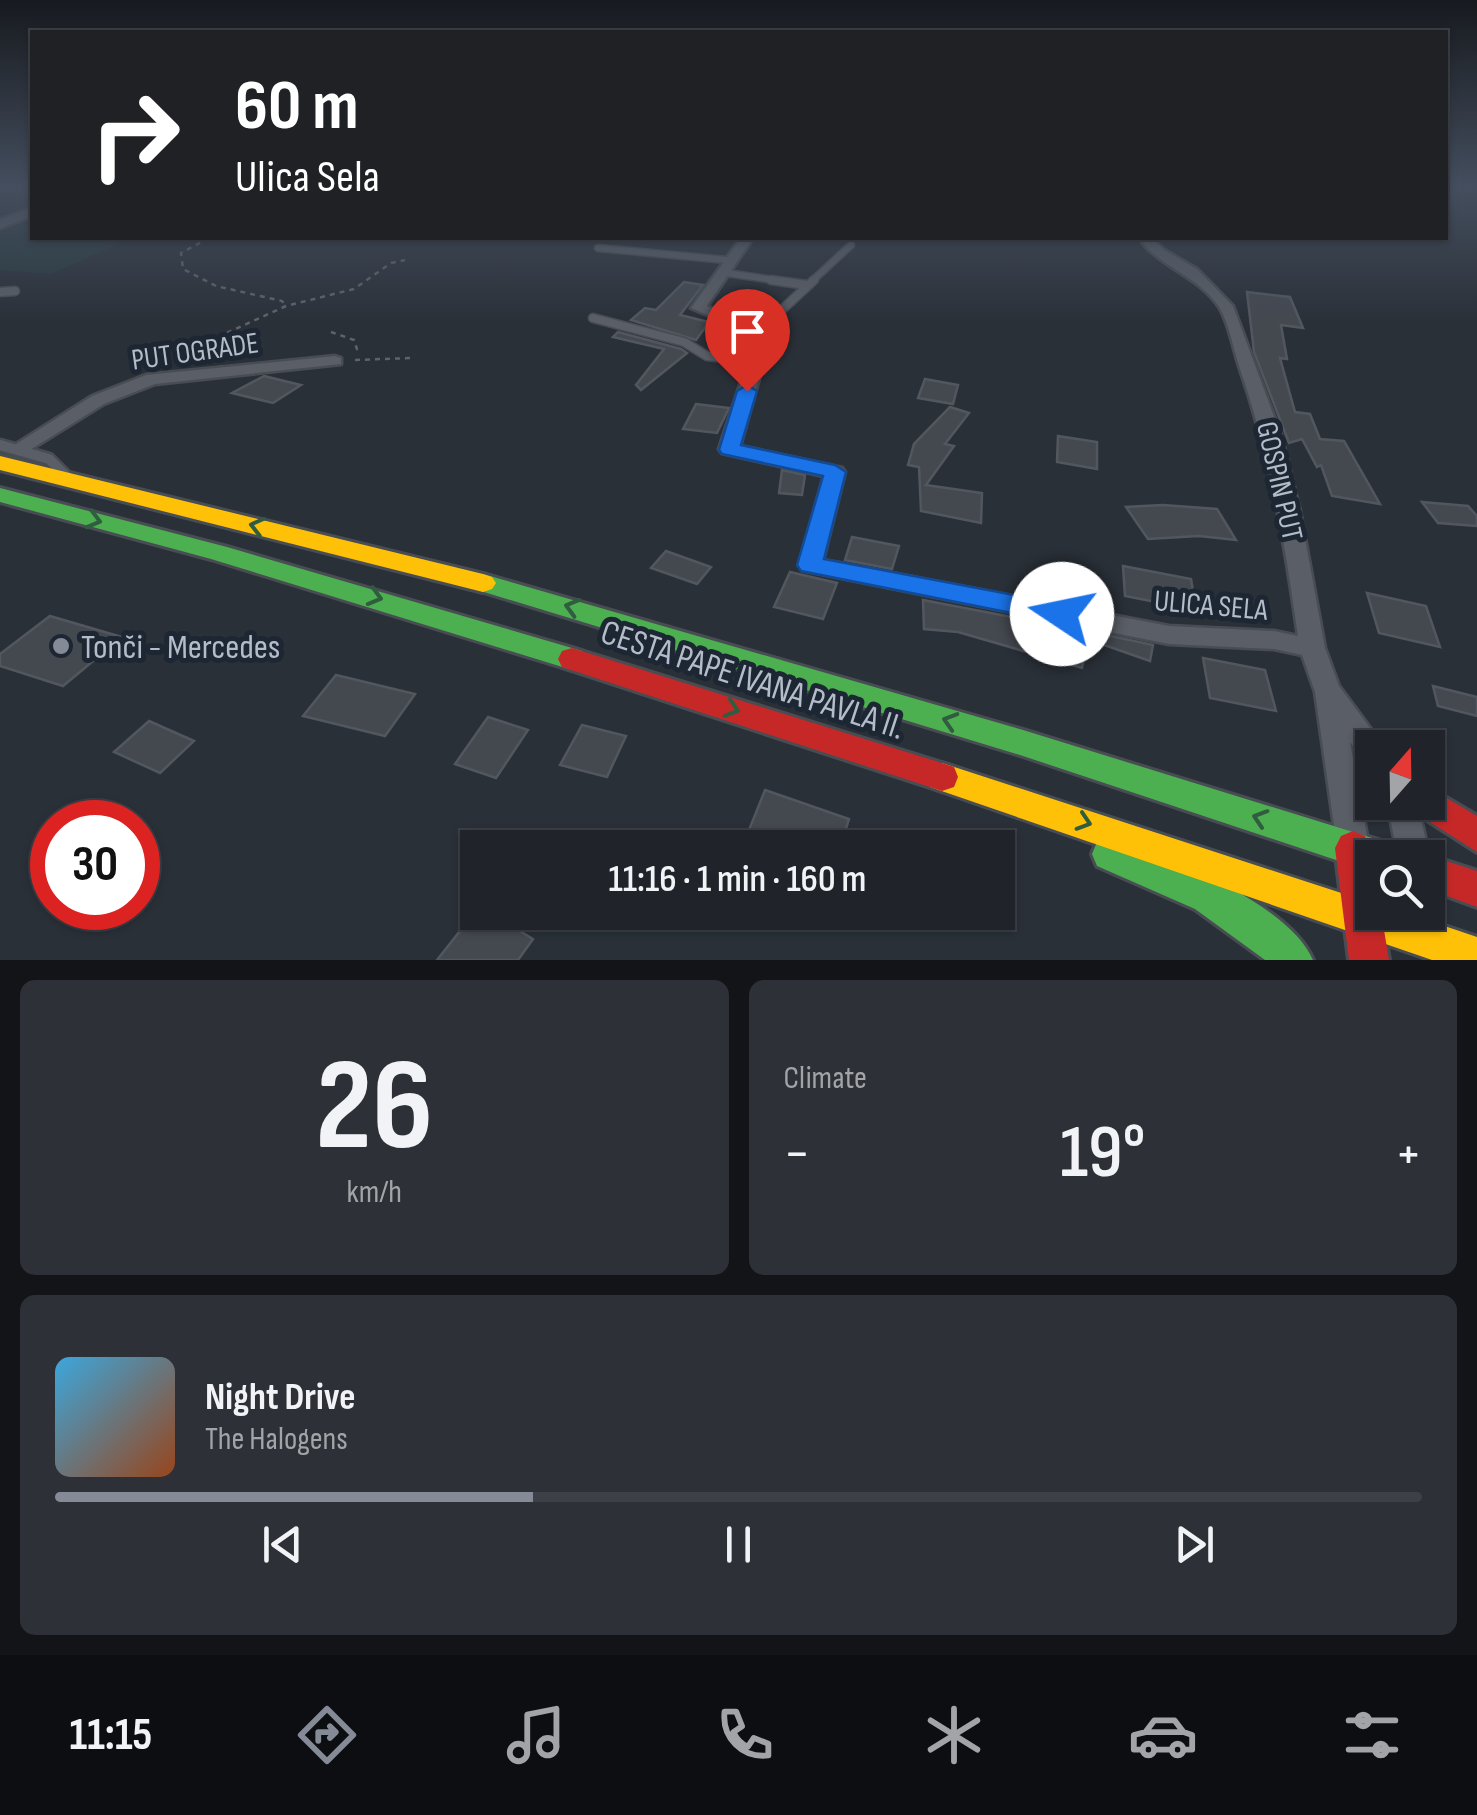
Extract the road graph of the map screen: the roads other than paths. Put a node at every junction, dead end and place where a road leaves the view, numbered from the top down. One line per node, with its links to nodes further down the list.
1 (745, 240): 5 (street)
2 (1147, 240): 15 (street, GOSPIN PUT)
3 (851, 245): 6 (lane)
4 (598, 248): 5 (lane)
5 (724, 266): 6 (lane); 10 (street)
6 (807, 285): 10 (lane)
7 (15, 290): 8 (lane)
8 (0, 292)
9 (594, 318): 12 (lane)
10 (759, 331): 12 (street, ULICA SELA)
11 (335, 361): 13 (street, PUT OGRADE)
12 (756, 361): 15 (street, ULICA SELA)
13 (6, 452): 21 (main road, CESTA PAPE IVANA PAVLA II., one-way to 13)
14 (7, 499): 18 (main road, CESTA PAPE IVANA PAVLA II., one-way to 18)
15 (1312, 648): 16 (street, GOSPIN PUT)
16 (1328, 691): 17 (street, GOSPIN PUT); 21 (street)
17 (1357, 730)
18 (991, 792): 25 (main road, CESTA PAPE IVANA PAVLA II., one-way to 25); 30 (main road)
19 (1445, 814): 20 (main road)
20 (1477, 836)
21 (1353, 848): 22 (main road)
22 (1355, 862)
23 (1445, 878): 24 (main road)
24 (1477, 889)
25 (1355, 913)
26 (1365, 930): 31 (main road)
27 (1391, 930): 28 (main road, CESTA PAPE IVANA PAVLA II.)
28 (1430, 950): 29 (main road, CESTA PAPE IVANA PAVLA II.)
29 (1477, 956)
30 (1293, 960)
31 (1369, 960)

